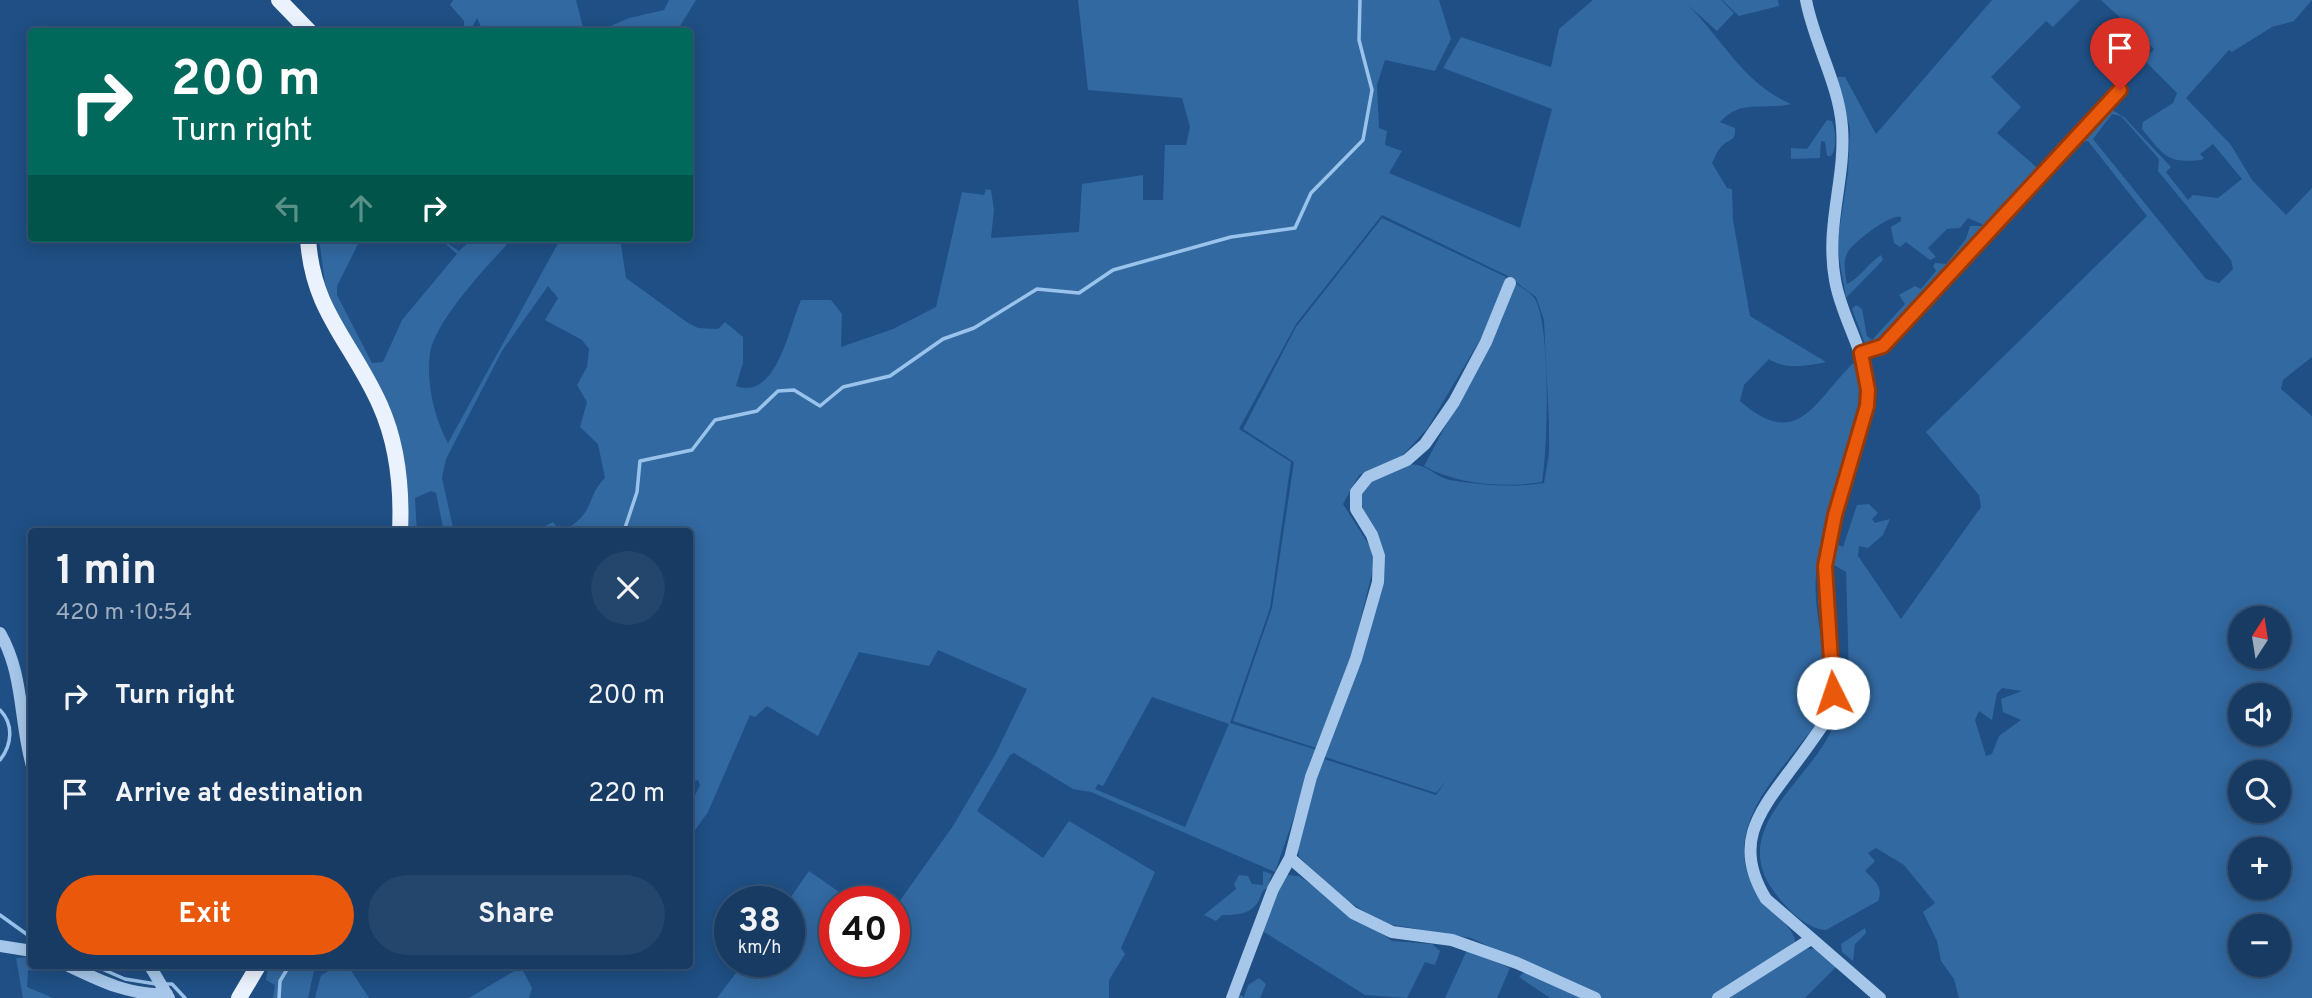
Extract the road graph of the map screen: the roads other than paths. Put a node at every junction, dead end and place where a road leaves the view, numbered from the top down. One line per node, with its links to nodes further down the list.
1 (279, 0): 3 (main road)
2 (1806, 0): 7 (street)
3 (306, 28)
4 (2120, 90): 7 (street)
5 (308, 242): 8 (main road)
6 (1510, 283): 11 (street)
7 (1861, 353): 12 (street)
8 (400, 528)
9 (0, 633): 10 (street)
10 (28, 741)
11 (1290, 858): 19 (street); 20 (street)
12 (1811, 939): 21 (street); 22 (street)
13 (0, 946): 14 (street)
14 (28, 950)
15 (76, 969): 17 (street)
16 (256, 969): 18 (main road)
17 (161, 984)
18 (239, 998)
19 (1232, 998)
20 (1595, 998)
21 (1718, 998)
22 (1880, 998)

